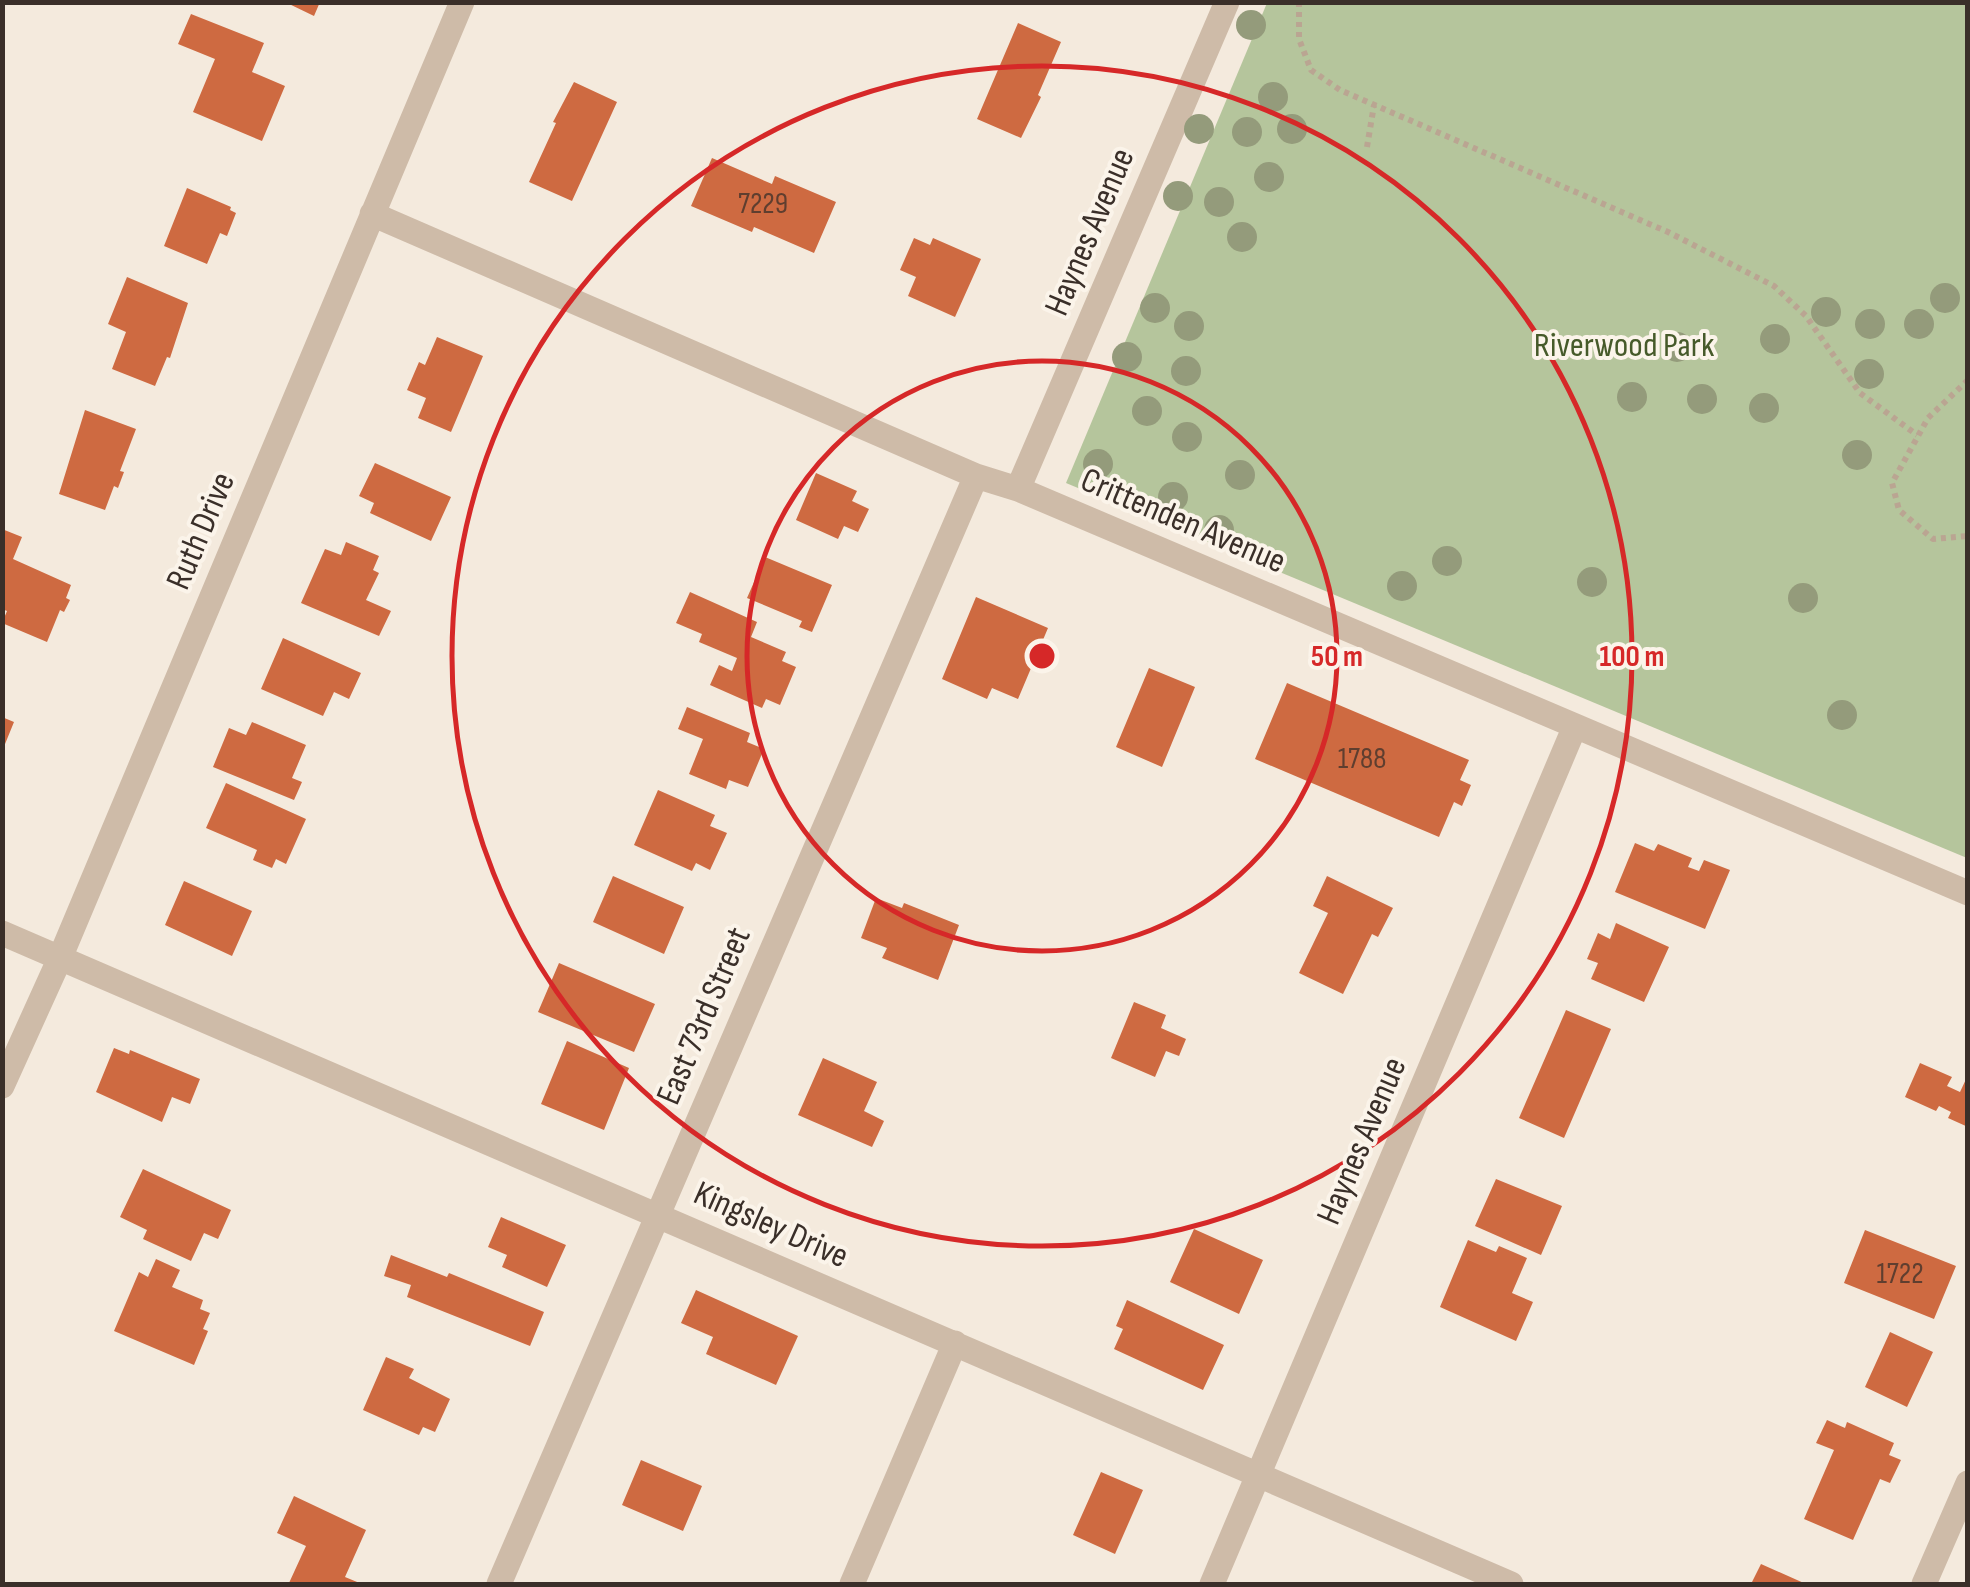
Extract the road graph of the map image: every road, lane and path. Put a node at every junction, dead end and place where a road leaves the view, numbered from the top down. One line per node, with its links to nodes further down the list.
1 (462, 2): 6 (street, Ruth Drive)
2 (1227, 2): 10 (street, Haynes Avenue)
3 (1299, 2): 4 (path)
4 (1374, 105): 5 (path); 8 (path)
5 (1368, 147)
6 (372, 214): 9 (street, Crittenden Avenue); 15 (street, Ruth Drive)
7 (1968, 380): 8 (path)
8 (1917, 435): 11 (path)
9 (976, 476): 10 (street, Crittenden Avenue); 17 (street, East 73rd Street)
10 (1018, 490): 12 (street, Crittenden Avenue)
11 (1968, 536)
12 (1576, 726): 13 (street, Crittenden Avenue); 19 (street, Haynes Avenue)
13 (1968, 893)
14 (2, 933): 15 (street, Kingsley Drive)
15 (60, 958): 16 (street, Ruth Drive); 17 (street, Kingsley Drive)
16 (2, 1086)
17 (657, 1213): 18 (street, Kingsley Drive); 21 (street, East 73rd Street)
18 (955, 1343): 19 (street, Kingsley Drive); 22 (street)
19 (1259, 1475): 23 (street, Haynes Avenue); 24 (street, Kingsley Drive)
20 (1968, 1482): 25 (street)
21 (498, 1584)
22 (852, 1584)
23 (1212, 1584)
24 (1510, 1584)
25 (1924, 1584)

